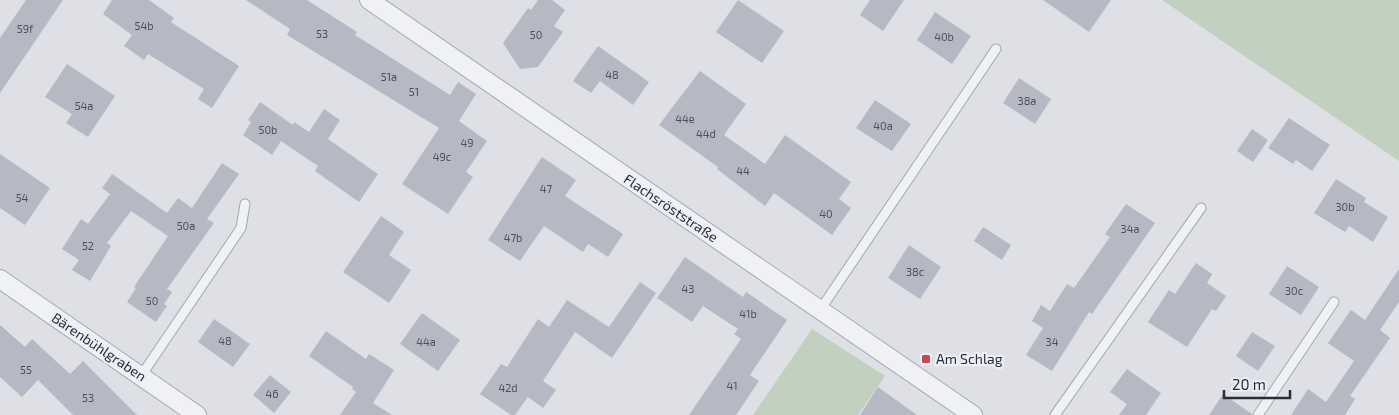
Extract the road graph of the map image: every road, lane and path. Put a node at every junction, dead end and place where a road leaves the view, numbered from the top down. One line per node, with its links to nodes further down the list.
1 (369, 0): 7 (street, Flachsröststraße)
2 (996, 49): 7 (lane)
3 (245, 204): 8 (lane)
4 (1201, 208): 11 (lane)
5 (0, 280): 8 (street, Bärenbühlgraben)
6 (1334, 302): 12 (lane)
7 (820, 310): 9 (street, Flachsröststraße)
8 (140, 376): 10 (street, Bärenbühlgraben)
9 (971, 414)
10 (197, 415)
11 (1055, 415)
12 (1258, 415)

